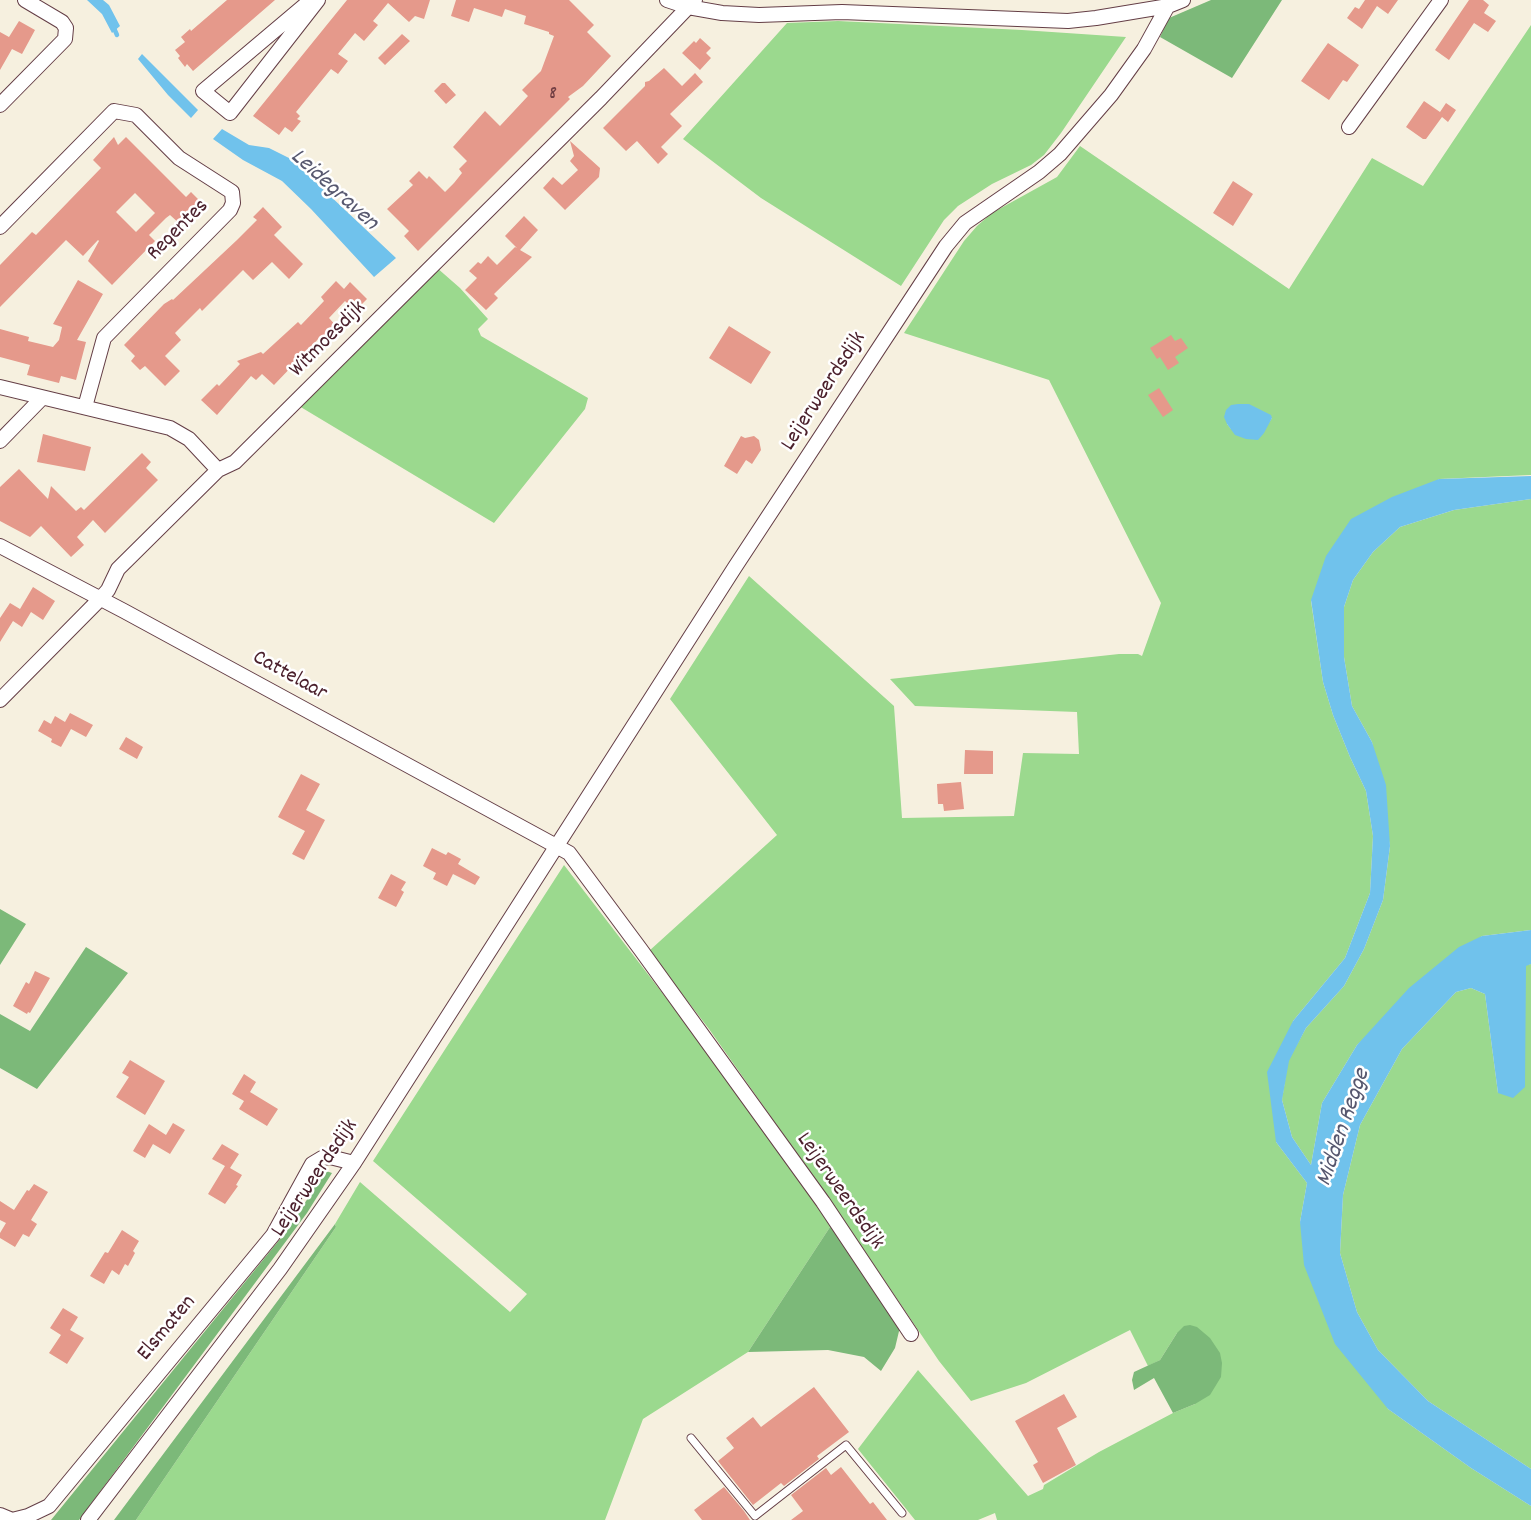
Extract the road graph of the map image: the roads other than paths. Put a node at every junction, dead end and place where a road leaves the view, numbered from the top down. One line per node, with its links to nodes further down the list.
1 (25, 0): 9 (street)
2 (311, 0): 3 (street)
3 (318, 0)
4 (667, 0): 7 (street)
5 (1183, 0): 8 (street)
6 (1441, 0): 10 (street)
7 (692, 3): 8 (street); 16 (street, Witmoesdijk)
8 (1170, 3): 20 (street, Leijerweerdsdijk)
9 (0, 105)
10 (1349, 127)
11 (0, 227): 14 (street, Regentes)
12 (0, 387): 13 (street)
13 (42, 398): 14 (street); 15 (street)
14 (85, 407): 16 (street)
15 (0, 441)
16 (218, 470): 18 (street, Witmoesdijk)
17 (0, 546): 18 (street, Cattelaar)
18 (100, 599): 19 (street, Witmoesdijk); 20 (street, Cattelaar)
19 (0, 700)
20 (557, 847): 21 (street, Leijerweerdsdijk); 22 (street, Leijerweerdsdijk)
21 (354, 1163): 25 (street, Elsmaten); 26 (street, Leijerweerdsdijk)
22 (911, 1334)
23 (691, 1438): 24 (lane)
24 (902, 1513)
25 (0, 1515)
26 (88, 1520)

